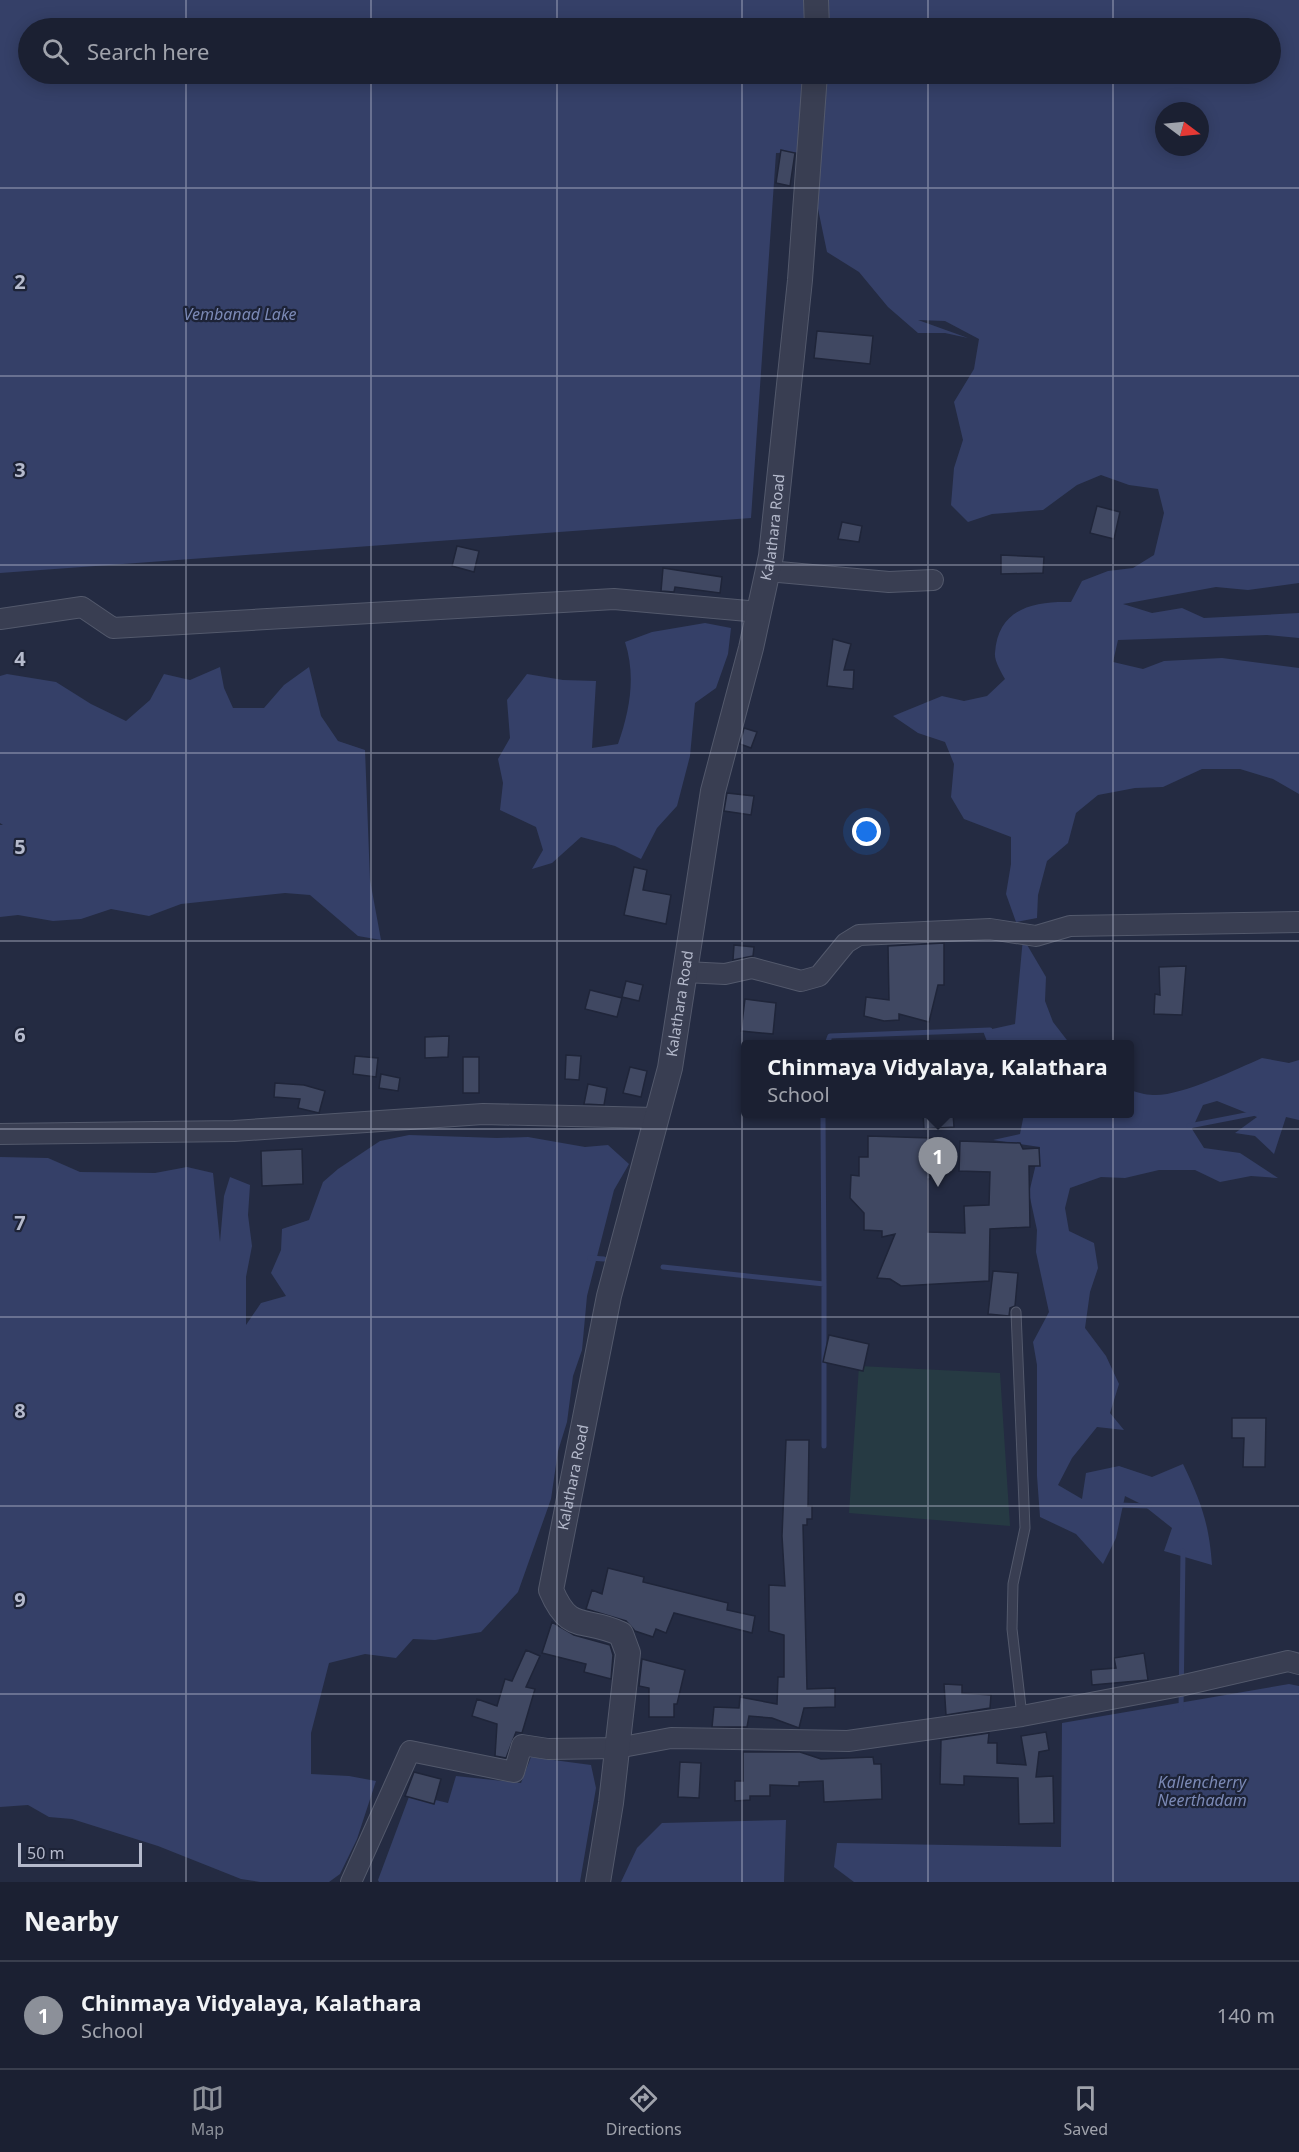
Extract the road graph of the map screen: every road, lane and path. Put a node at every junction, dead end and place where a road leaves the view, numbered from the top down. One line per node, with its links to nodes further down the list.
1 (816, 0): 2 (street)
2 (816, 18)
3 (814, 84): 4 (street, Kalathara Road)
4 (768, 571): 5 (street); 6 (street, Kalathara Road)
5 (933, 580)
6 (759, 612): 7 (street); 9 (street, Kalathara Road)
7 (0, 619)
8 (1299, 922): 9 (street)
9 (685, 972): 10 (street, Kalathara Road)
10 (656, 1118): 11 (street); 15 (street, Kalathara Road)
11 (0, 1134)
12 (1016, 1312): 14 (lane)
13 (1299, 1664): 14 (street)
14 (1022, 1716): 15 (street)
15 (617, 1748): 16 (street); 17 (street, Kalathara Road)
16 (351, 1882)
17 (598, 1882)

